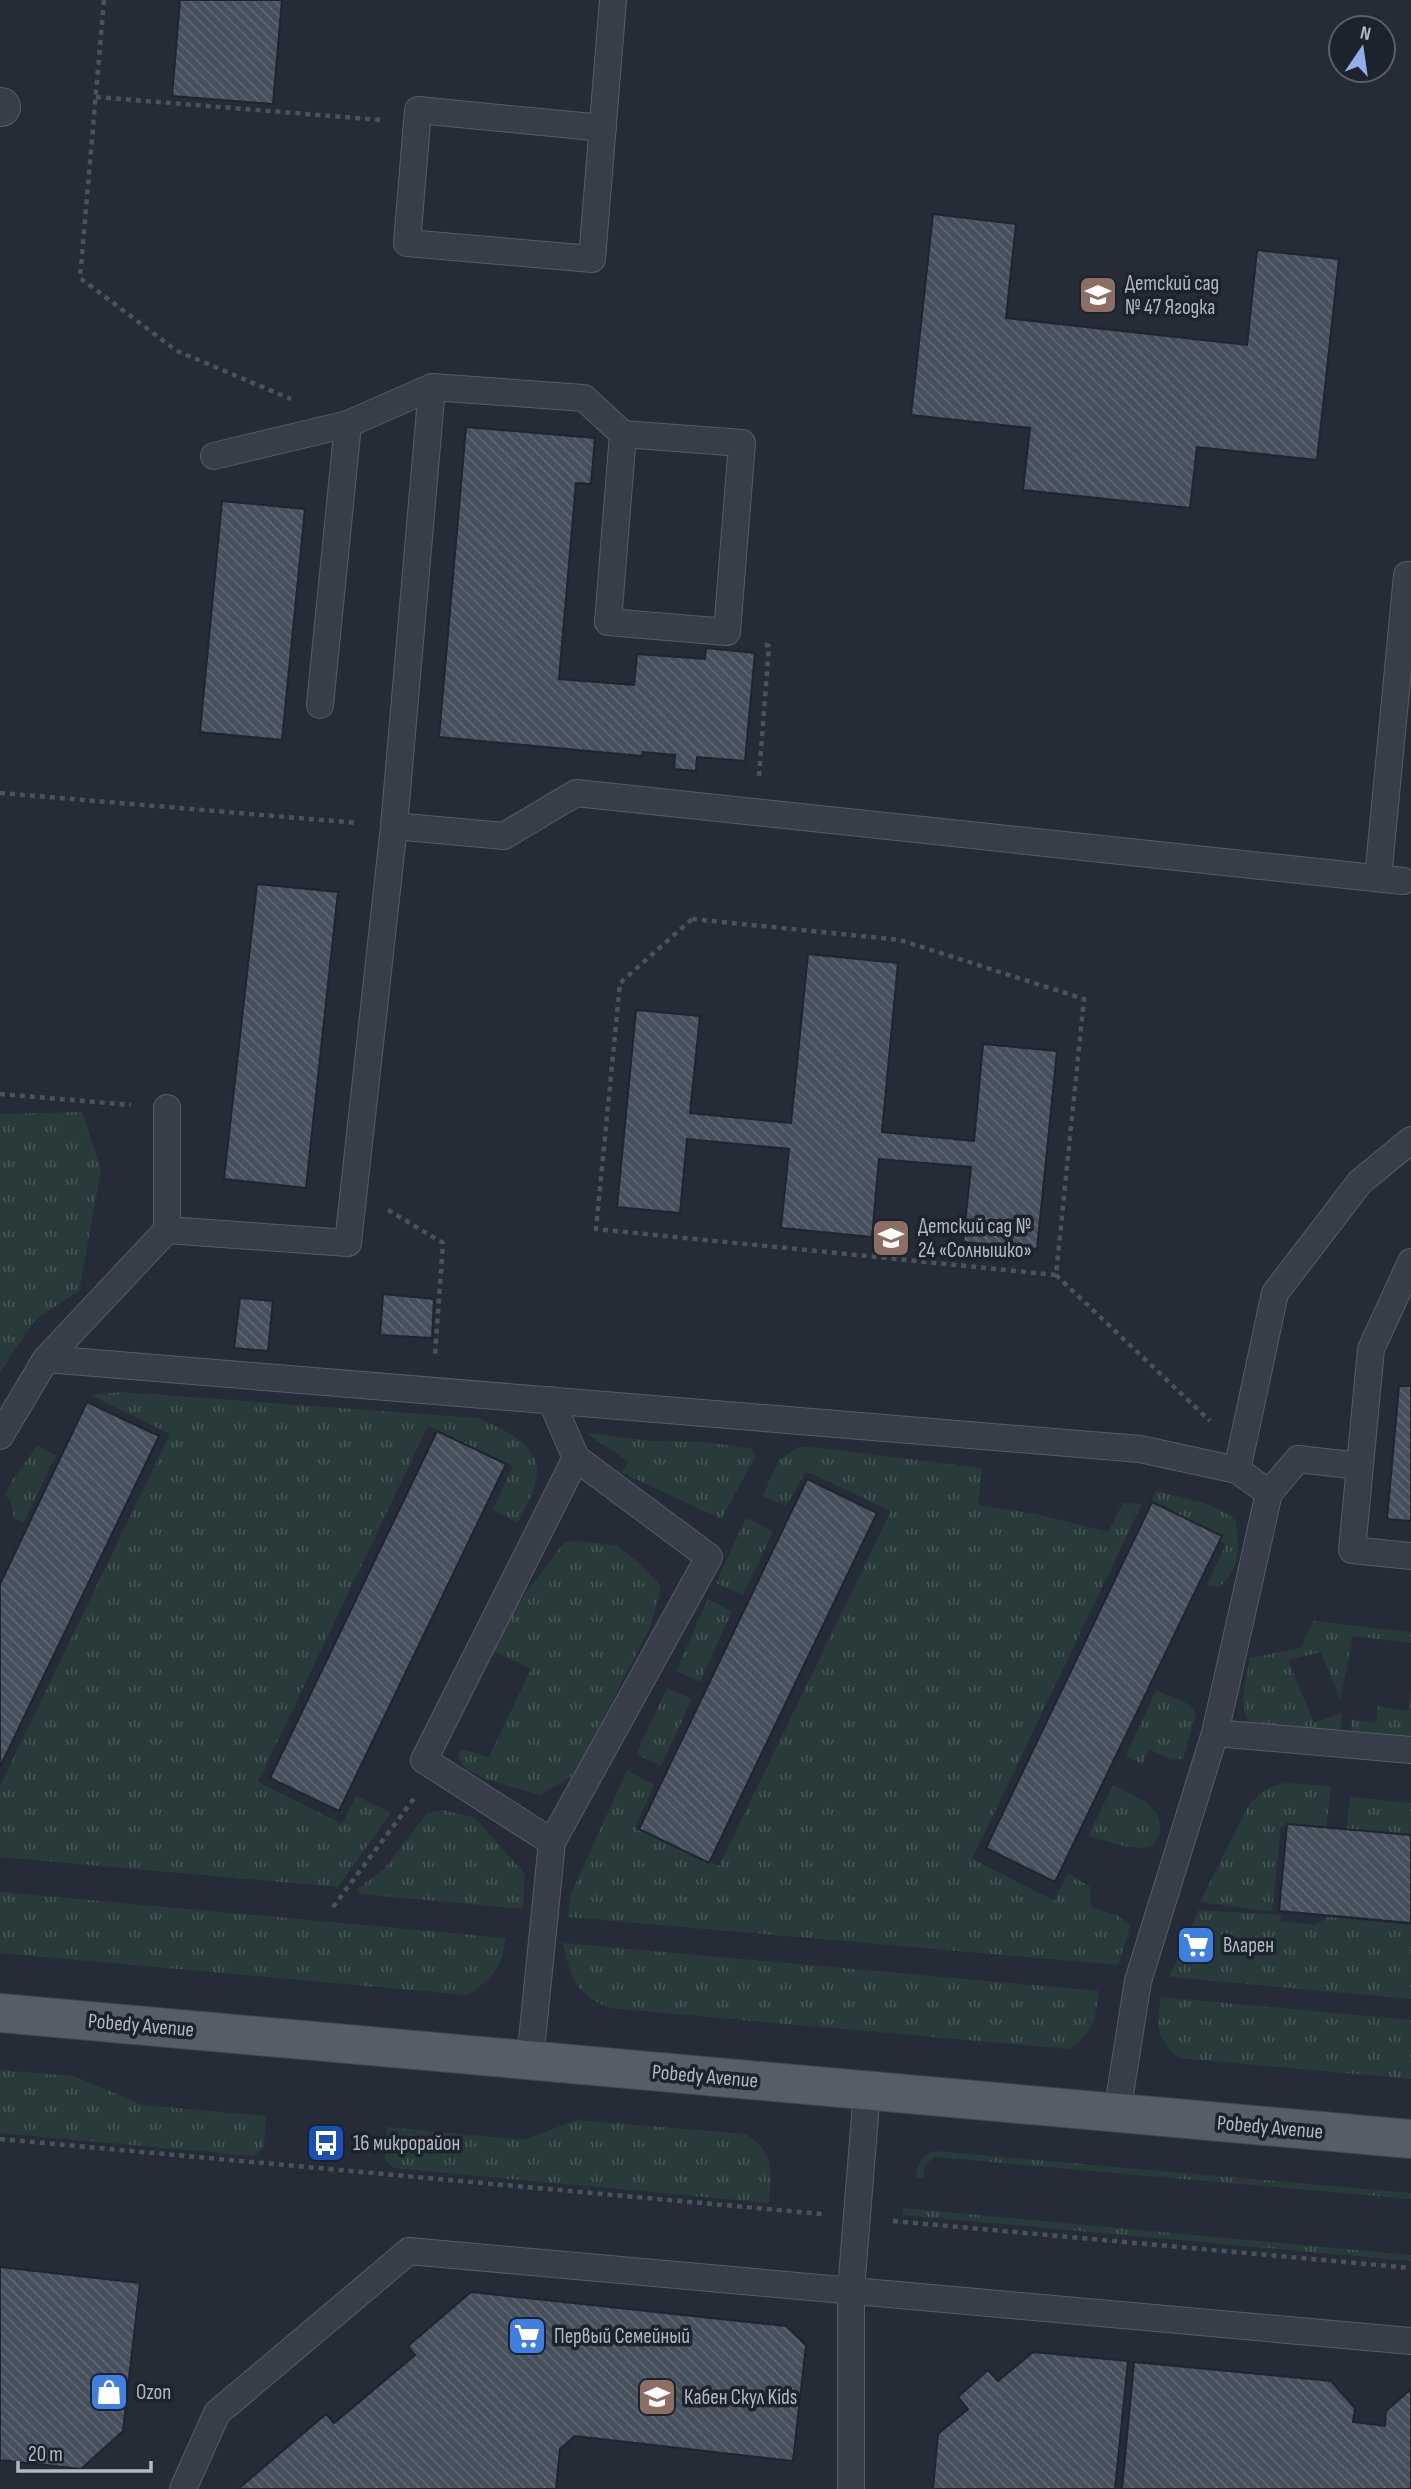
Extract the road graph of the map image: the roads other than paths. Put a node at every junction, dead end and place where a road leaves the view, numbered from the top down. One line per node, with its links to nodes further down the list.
1 (613, 0): 2 (lane)
2 (603, 128): 2 (lane)
3 (432, 387): 4 (lane); 5 (lane); 9 (lane)
4 (348, 424): 6 (lane); 8 (lane)
5 (623, 434): 5 (lane)
6 (215, 456)
7 (1411, 575): 9 (lane)
8 (320, 705)
9 (394, 826): 12 (lane)
10 (167, 1108): 12 (lane)
11 (1411, 1140): 18 (lane)
12 (167, 1230): 14 (lane)
13 (1411, 1262): 19 (lane)
14 (46, 1359): 15 (lane); 16 (lane)
15 (551, 1401): 17 (lane); 18 (lane)
16 (0, 1436)
17 (576, 1458): 24 (lane); 24 (lane)
18 (1239, 1460): 20 (lane)
19 (1360, 1466): 20 (lane); 21 (lane)
20 (1269, 1493): 22 (lane)
21 (1411, 1556)
22 (1215, 1733): 23 (lane); 28 (lane)
23 (1411, 1750)
24 (552, 1842): 26 (lane)
25 (0, 2013): 26 (main road, Pobedy Avenue)
26 (530, 2060): 27 (main road, Pobedy Avenue)
27 (867, 2091): 28 (main road, Pobedy Avenue); 30 (lane)
28 (1117, 2113): 29 (main road, Pobedy Avenue)
29 (1411, 2139)
30 (850, 2290): 31 (lane); 32 (lane); 33 (lane)
31 (1411, 2341)
32 (183, 2489)
33 (851, 2489)

